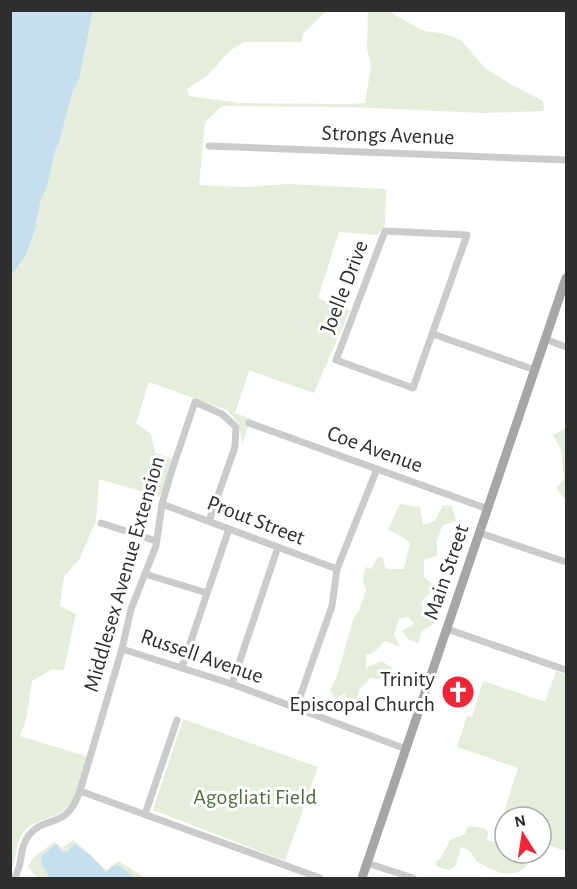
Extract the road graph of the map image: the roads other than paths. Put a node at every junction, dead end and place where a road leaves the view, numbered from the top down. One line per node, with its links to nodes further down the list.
1 (209, 146): 2 (street, Strongs Avenue)
2 (567, 160)
3 (567, 278): 5 (main road, Main Street)
4 (433, 334): 4 (street, Joelle Drive); 7 (street)
5 (545, 339): 6 (street); 7 (main road, Main Street)
6 (567, 347)
7 (535, 370): 11 (main road, Main Street)
8 (249, 423): 9 (street, Coe Avenue)
9 (377, 469): 11 (street, Coe Avenue); 19 (street)
10 (162, 504): 12 (street, Prout Street); 12 (street, Middlesex Avenue Extension); 16 (street, Middlesex Avenue Extension)
11 (488, 509): 15 (main road, Main Street)
12 (209, 521): 14 (street, Prout Street)
13 (101, 523): 16 (street)
14 (229, 529): 17 (street, Prout Street); 21 (street)
15 (480, 533): 18 (street); 22 (main road, Main Street)
16 (156, 541): 20 (street, Middlesex Avenue Extension)
17 (278, 547): 19 (street, Prout Street); 26 (street)
18 (567, 562)
19 (337, 569): 27 (street)
20 (145, 574): 21 (street); 23 (street, Middlesex Avenue Extension)
21 (207, 593): 24 (street)
22 (447, 629): 25 (street); 29 (main road, Main Street)
23 (122, 649): 24 (street, Russell Avenue); 30 (street, Middlesex Avenue Extension)
24 (182, 667): 26 (street, Russell Avenue)
25 (567, 670)
26 (232, 684): 27 (street, Russell Avenue)
27 (296, 708): 29 (street, Russell Avenue)
28 (177, 720): 31 (street)
29 (406, 749): 32 (main road, Main Street)
30 (80, 791): 31 (street); 33 (street, Middlesex Avenue Extension)
31 (145, 814): 34 (street)
32 (367, 862): 35 (main road, Main Street); 36 (street)
33 (14, 879)
34 (320, 879)
35 (362, 879)
36 (413, 879)

